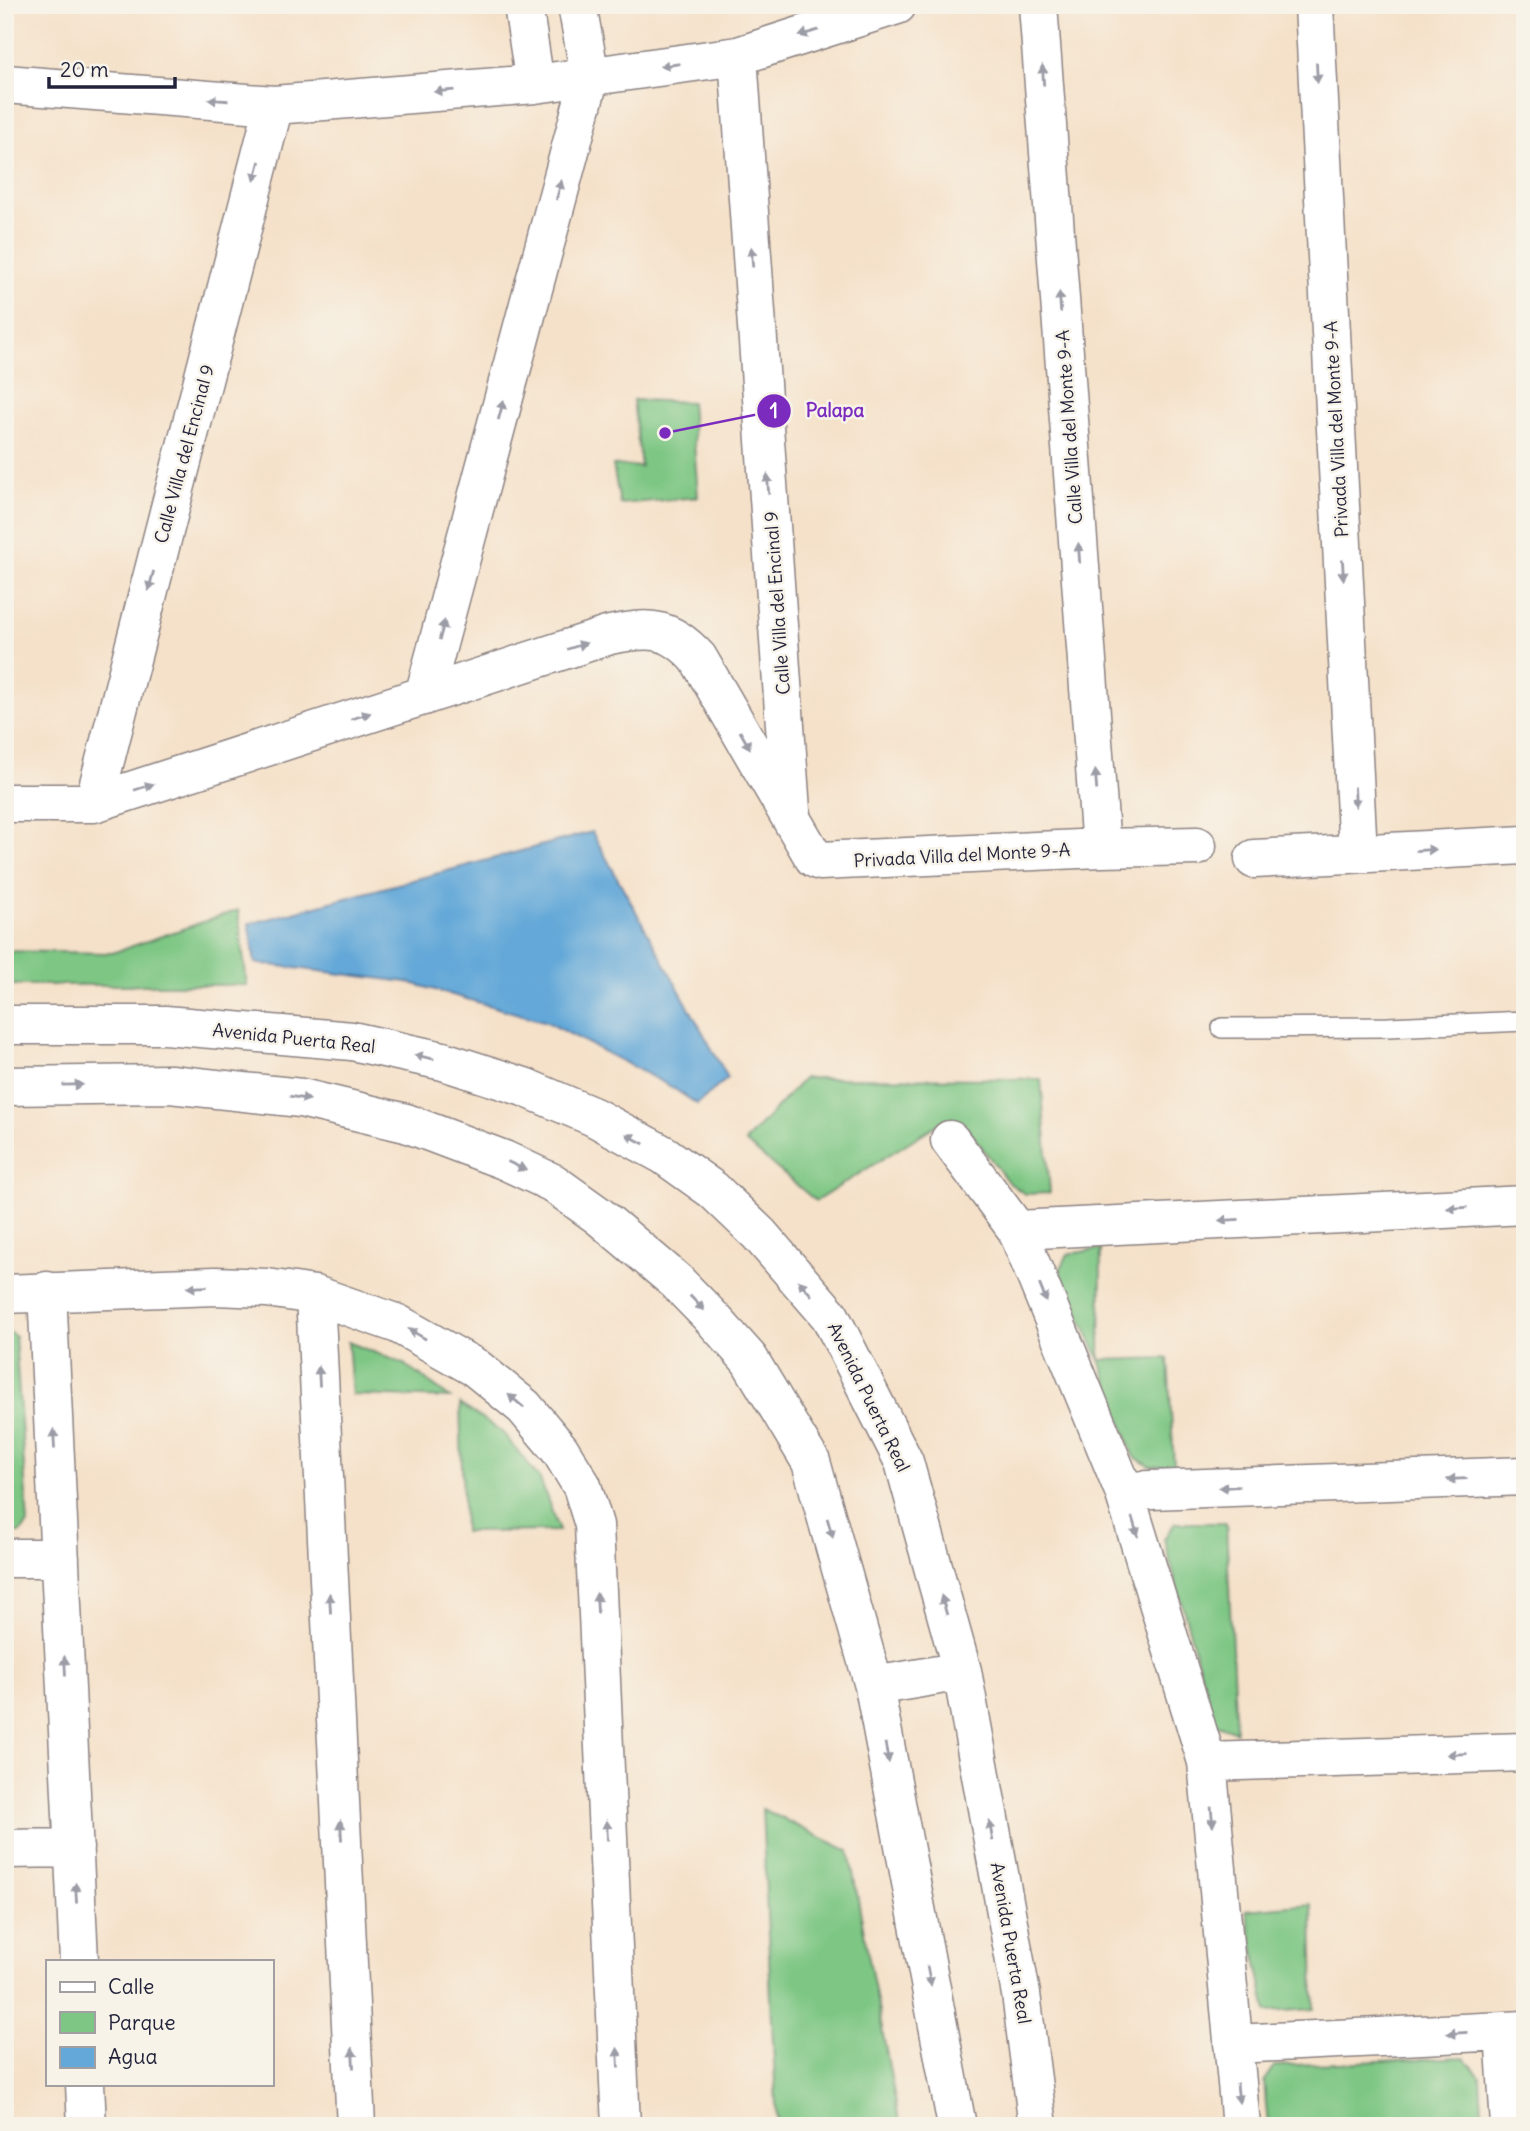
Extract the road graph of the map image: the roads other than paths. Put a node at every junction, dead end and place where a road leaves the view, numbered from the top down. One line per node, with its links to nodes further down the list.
1 (523, 5): 9 (street)
2 (577, 5): 7 (street)
3 (897, 5): 6 (street, one-way to 6)
4 (1038, 5): 17 (street, Calle Villa del Monte 9-A, one-way to 4)
5 (1314, 5): 18 (street, Privada Villa del Monte 9-A, one-way to 18)
6 (738, 56): 7 (street, one-way to 7); 14 (street, Calle Villa del Encinal 9, one-way to 6)
7 (590, 76): 9 (street); 11 (street, one-way to 7)
8 (5, 84): 10 (street, one-way to 8)
9 (535, 84): 10 (street, one-way to 10)
10 (274, 105): 13 (street, Calle Villa del Encinal 9, one-way to 13)
11 (424, 696): 13 (street, one-way to 11); 14 (street, one-way to 14)
12 (5, 803): 13 (street)
13 (94, 803)
14 (792, 820): 17 (street, Privada Villa del Monte 9-A)
15 (1525, 845): 18 (street, one-way to 15)
16 (1197, 846): 17 (street, Privada Villa del Monte 9-A)
17 (1101, 848)
18 (1358, 853): 19 (street)
19 (1254, 859)
20 (1525, 1021): 22 (lane)
21 (5, 1024): 34 (street, Avenida Puerta Real, one-way to 21)
22 (1222, 1028)
23 (5, 1086): 35 (street, one-way to 35)
24 (950, 1140): 26 (street)
25 (1525, 1205): 26 (street, one-way to 26)
26 (1017, 1230): 31 (street, one-way to 31)
27 (47, 1291): 28 (street); 29 (street, one-way to 27); 33 (street, one-way to 27)
28 (5, 1294)
29 (316, 1295): 45 (street, one-way to 29); 46 (street, one-way to 29)
30 (1525, 1476): 31 (street, one-way to 31)
31 (1124, 1491): 37 (street, one-way to 37)
32 (5, 1558): 33 (street)
33 (60, 1558): 39 (street, one-way to 33)
34 (962, 1671): 35 (street); 48 (street, Avenida Puerta Real, one-way to 34)
35 (874, 1686): 47 (street, one-way to 47)
36 (1525, 1752): 37 (street, one-way to 37)
37 (1207, 1762): 42 (street, one-way to 42)
38 (5, 1849): 39 (street)
39 (74, 1849): 40 (street, one-way to 39)
40 (79, 1960)
41 (1514, 2031): 42 (street, one-way to 42); 50 (street)
42 (1233, 2044): 49 (street, one-way to 49)
43 (85, 2086): 44 (street)
44 (87, 2126)
45 (356, 2126)
46 (621, 2126)
47 (957, 2126)
48 (1038, 2126)
49 (1241, 2126)
50 (1510, 2126)

